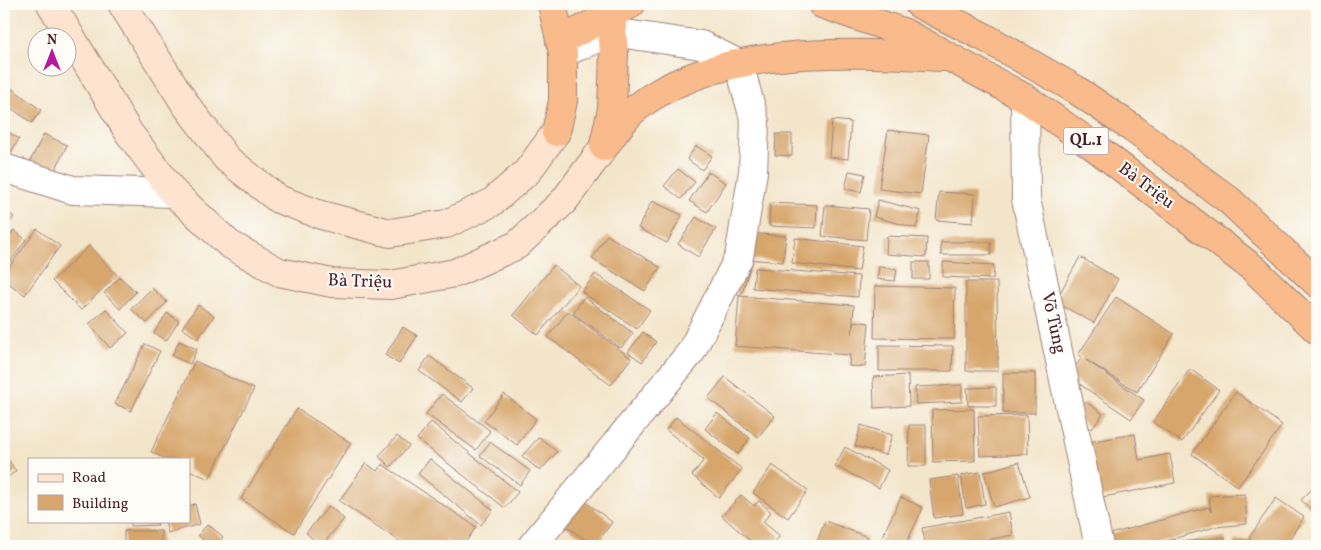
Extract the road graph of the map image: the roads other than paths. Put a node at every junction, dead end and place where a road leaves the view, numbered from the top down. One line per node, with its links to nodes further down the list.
1 (50, 4): 14 (main road, Bà Triệu)
2 (122, 4): 11 (main road)
3 (552, 4): 7 (highway)
4 (822, 4): 8 (highway, Bà Triệu / QL.1)
5 (919, 4): 15 (highway, QL.1)
6 (616, 14): 7 (highway); 9 (street); 12 (highway, Bà Triệu)
7 (561, 47): 11 (highway)
8 (950, 58): 9 (highway); 10 (highway, Bà Triệu / QL.1)
9 (738, 64): 12 (highway); 17 (street)
10 (1025, 98): 16 (highway, Bà Triệu / QL.1); 18 (street, Võ Tùng)
11 (556, 132)
12 (604, 147): 14 (main road, Bà Triệu)
13 (4, 168): 14 (street)
14 (174, 193)
15 (1317, 283)
16 (1317, 330)
17 (532, 546)
18 (1098, 546)

